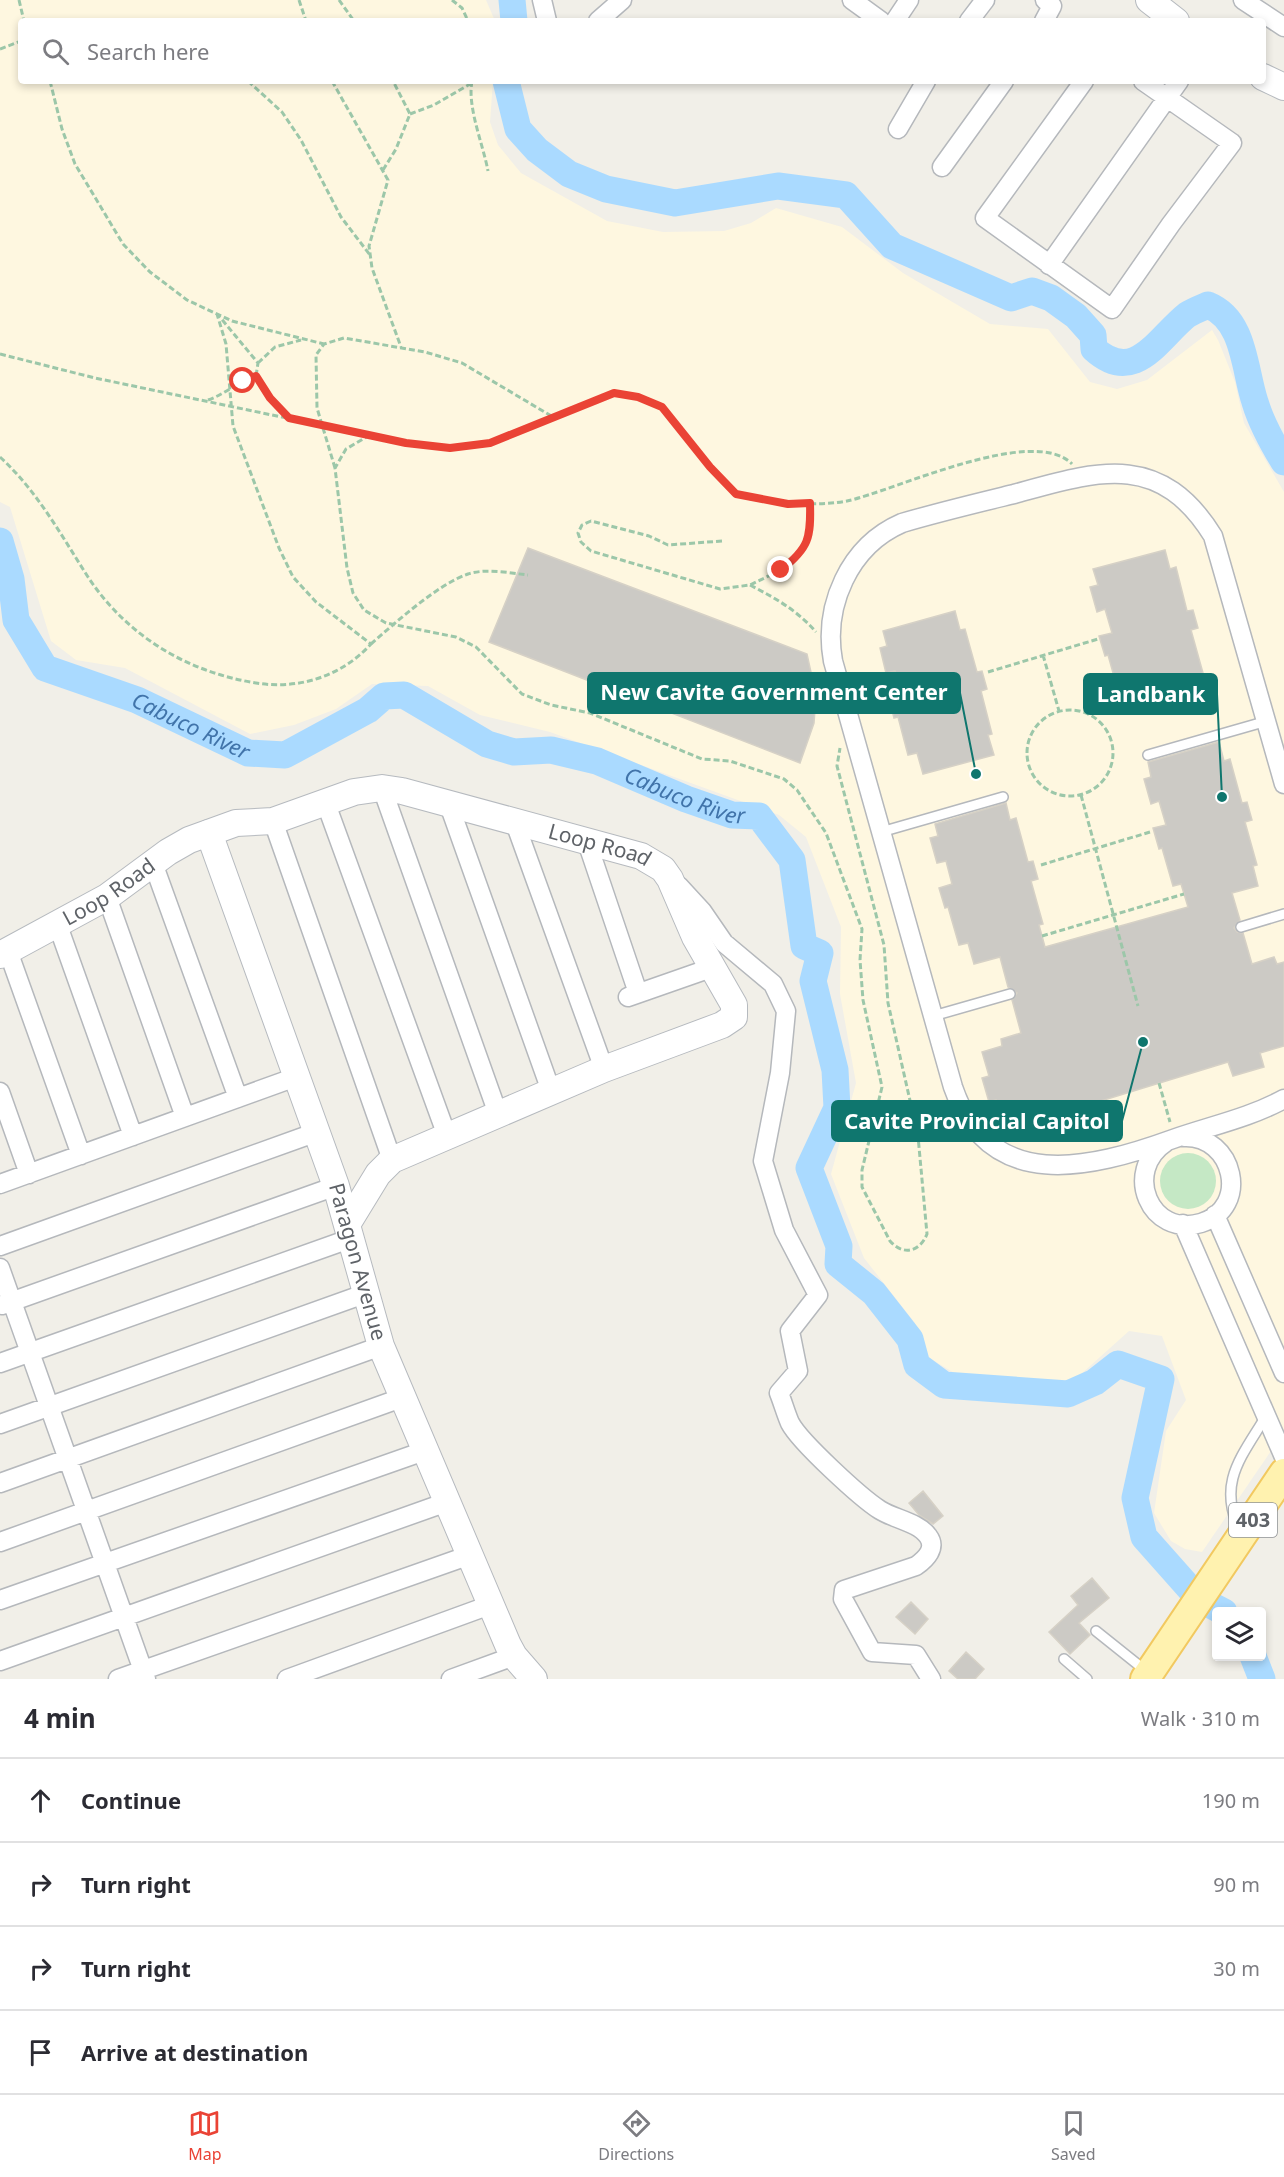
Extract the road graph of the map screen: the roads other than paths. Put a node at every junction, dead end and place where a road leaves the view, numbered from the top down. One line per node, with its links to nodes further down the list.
1 (542, 0): 9 (street)
2 (622, 0): 10 (street)
3 (852, 0): 11 (street)
4 (909, 0): 12 (street)
5 (985, 0): 13 (street)
6 (1045, 0): 14 (street)
7 (1149, 0): 15 (street)
8 (1243, 0): 16 (street)
9 (546, 18)
10 (601, 18)
11 (877, 18)
12 (897, 18)
13 (971, 18)
14 (1046, 18)
15 (1172, 18)
16 (1284, 27)
17 (1266, 78): 23 (street)
18 (924, 84): 25 (street)
19 (1002, 84): 26 (street)
20 (1082, 84): 27 (street)
21 (1147, 84): 24 (street)
22 (1177, 84): 24 (street)
23 (1284, 87)
24 (1167, 98): 27 (street); 27 (street)
25 (898, 129)
26 (942, 167)
27 (1049, 265)
28 (1267, 721): 29 (lane); 30 (street); 37 (street)
29 (1148, 755)
30 (1284, 784)
31 (381, 788): 33 (street, Loop Road); 34 (street, Loop Road); 56 (street)
32 (1003, 797): 37 (lane)
33 (325, 801): 35 (street, Loop Road); 61 (street)
34 (449, 805): 36 (street, Loop Road); 52 (street)
35 (273, 821): 38 (street, Loop Road); 65 (street)
36 (515, 823): 39 (street, Loop Road); 50 (street)
37 (881, 832): 49 (street)
38 (209, 833): 40 (street, Loop Road); 51 (street, Paragon Avenue)
39 (587, 842): 41 (street, Loop Road); 47 (street)
40 (153, 863): 42 (street, Loop Road); 54 (street)
41 (663, 869): 47 (street, Loop Road); 110 (street)
42 (107, 897): 44 (street, Loop Road); 58 (street)
43 (1284, 914): 45 (lane)
44 (57, 923): 46 (street, Loop Road); 60 (street)
45 (1241, 927)
46 (4, 953): 63 (street)
47 (711, 968): 50 (street, Loop Road)
48 (1010, 994): 49 (lane)
49 (933, 1016): 64 (street)
50 (604, 1069): 52 (street, Loop Road)
51 (297, 1077): 54 (street); 59 (street, Paragon Avenue)
52 (551, 1091): 56 (street, Loop Road)
53 (0, 1092): 67 (street)
54 (238, 1098): 58 (street)
55 (1284, 1099): 57 (street)
56 (498, 1114): 61 (street, Loop Road)
57 (1252, 1114): 62 (street); 66 (street)
58 (185, 1117): 60 (street)
59 (317, 1132): 69 (street, Paragon Avenue); 74 (street)
60 (133, 1136): 63 (street)
61 (447, 1136): 65 (street, Loop Road)
62 (1173, 1139): 64 (street); 66 (street); 70 (street)
63 (81, 1155): 67 (street)
64 (1108, 1159): 70 (street)
65 (392, 1160): 73 (street, Loop Road)
66 (1228, 1163): 71 (street)
67 (29, 1174): 68 (street)
68 (0, 1184)
69 (336, 1186): 73 (street, Paragon Avenue); 77 (street)
70 (1145, 1191): 72 (street)
71 (1215, 1215): 72 (street); 81 (street)
72 (1184, 1224): 84 (street)
73 (350, 1231): 76 (street, Paragon Avenue); 79 (street)
74 (0, 1246)
75 (0, 1268): 77 (street)
76 (367, 1293): 78 (street, Paragon Avenue); 83 (street)
77 (6, 1303): 79 (street)
78 (381, 1346): 82 (street, Paragon Avenue); 88 (street)
79 (30, 1352): 80 (street); 83 (street)
80 (0, 1363)
81 (1284, 1373)
82 (404, 1397): 86 (street, Paragon Avenue); 92 (street)
83 (49, 1406): 85 (street); 88 (street)
84 (1266, 1416): 87 (street); 93 (lane)
85 (0, 1424)
86 (427, 1450): 91 (street, Paragon Avenue); 96 (street)
87 (1284, 1457)
88 (68, 1458): 90 (street); 92 (street)
89 (1284, 1473): 93 (main road, 403)
90 (0, 1483)
91 (447, 1502): 95 (street, Paragon Avenue); 99 (street)
92 (86, 1511): 94 (street); 96 (street)
93 (1242, 1536): 105 (main road, 403)
94 (0, 1542)
95 (470, 1555): 98 (street, Paragon Avenue); 104 (street)
96 (105, 1562): 97 (street); 99 (street)
97 (0, 1600)
98 (490, 1605): 101 (street, Paragon Avenue); 107 (street)
99 (124, 1616): 103 (street); 104 (street)
100 (1096, 1631): 105 (lane)
101 (514, 1656): 108 (street); 109 (street, Paragon Avenue)
102 (1064, 1659): 111 (lane)
103 (0, 1661)
104 (145, 1674): 106 (street)
105 (1147, 1676)
106 (118, 1679)
107 (287, 1679)
108 (451, 1679)
109 (534, 1679)
110 (931, 1679)
111 (1088, 1679)

